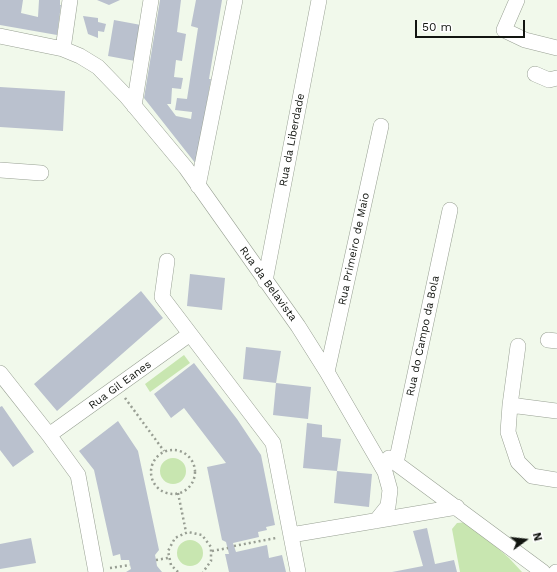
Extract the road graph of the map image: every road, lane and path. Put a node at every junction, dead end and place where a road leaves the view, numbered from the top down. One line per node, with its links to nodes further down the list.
1 (70, 0): 8 (street)
2 (151, 0): 11 (street)
3 (234, 0): 15 (street)
4 (319, 0): 18 (street, Rua da Liberdade)
5 (517, 0): 7 (street)
6 (0, 36): 8 (street, Rua da Belavista)
7 (557, 48)
8 (63, 49): 11 (street, Rua da Belavista)
9 (535, 74): 10 (street)
10 (557, 78)
11 (134, 106): 15 (street, Rua da Belavista)
12 (381, 126): 21 (street, Rua Primeiro de Maio)
13 (0, 170): 14 (street)
14 (41, 173)
15 (198, 186): 18 (street, Rua da Belavista)
16 (450, 210): 29 (street, Rua do Campo da Bola)
17 (167, 261): 19 (street)
18 (265, 281): 21 (street, Rua da Belavista)
19 (190, 334): 26 (street, Rua Gil Eanes); 35 (street)
20 (518, 346): 24 (street)
21 (328, 372): 27 (street, Rua da Belavista)
22 (0, 373): 26 (street)
23 (124, 397): 28 (path)
24 (510, 405): 25 (street); 30 (street)
25 (557, 411)
26 (50, 435): 43 (street)
27 (369, 445): 29 (street, Rua da Belavista); 33 (street)
28 (164, 451): 31 (path); 31 (path)
29 (396, 462): 32 (street, Rua da Belavista)
30 (557, 480)
31 (178, 493): 34 (path)
32 (457, 506): 33 (street); 40 (street, Rua da Belavista)
33 (376, 522): 35 (street)
34 (186, 532): 38 (path); 39 (path)
35 (291, 535): 36 (path); 46 (street)
36 (234, 546)
37 (228, 548): 38 (path)
38 (212, 551): 45 (path)
39 (168, 558): 41 (path); 44 (path)
40 (522, 558): 47 (street); 48 (street)
41 (156, 560)
42 (130, 565): 43 (path)
43 (93, 572)
44 (178, 572)
45 (203, 572)
46 (298, 572)
47 (532, 572)
48 (543, 572)

